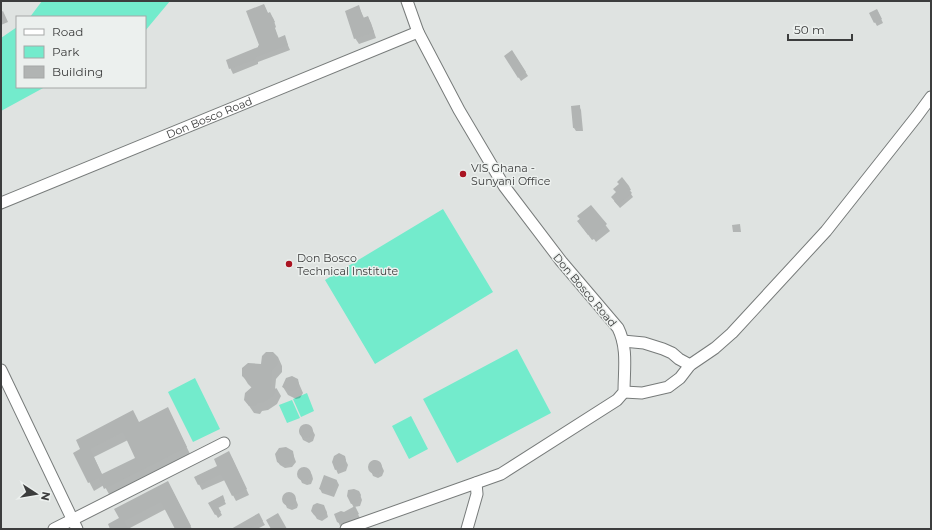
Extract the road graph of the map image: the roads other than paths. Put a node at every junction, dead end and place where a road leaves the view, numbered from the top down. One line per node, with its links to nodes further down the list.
1 (407, 1): 2 (street, Don Bosco Road)
2 (418, 32): 4 (street, Don Bosco Road); 5 (street, Don Bosco Road)
3 (931, 97): 6 (street)
4 (1, 204)
5 (623, 341): 6 (street); 9 (street, Don Bosco Road)
6 (690, 365): 9 (street)
7 (1, 370): 8 (street)
8 (5, 388): 12 (street)
9 (624, 392): 11 (street)
10 (224, 443): 12 (street)
11 (476, 483): 14 (street); 15 (street)
12 (74, 525): 13 (street)
13 (54, 529)
14 (346, 529)
15 (468, 529)

